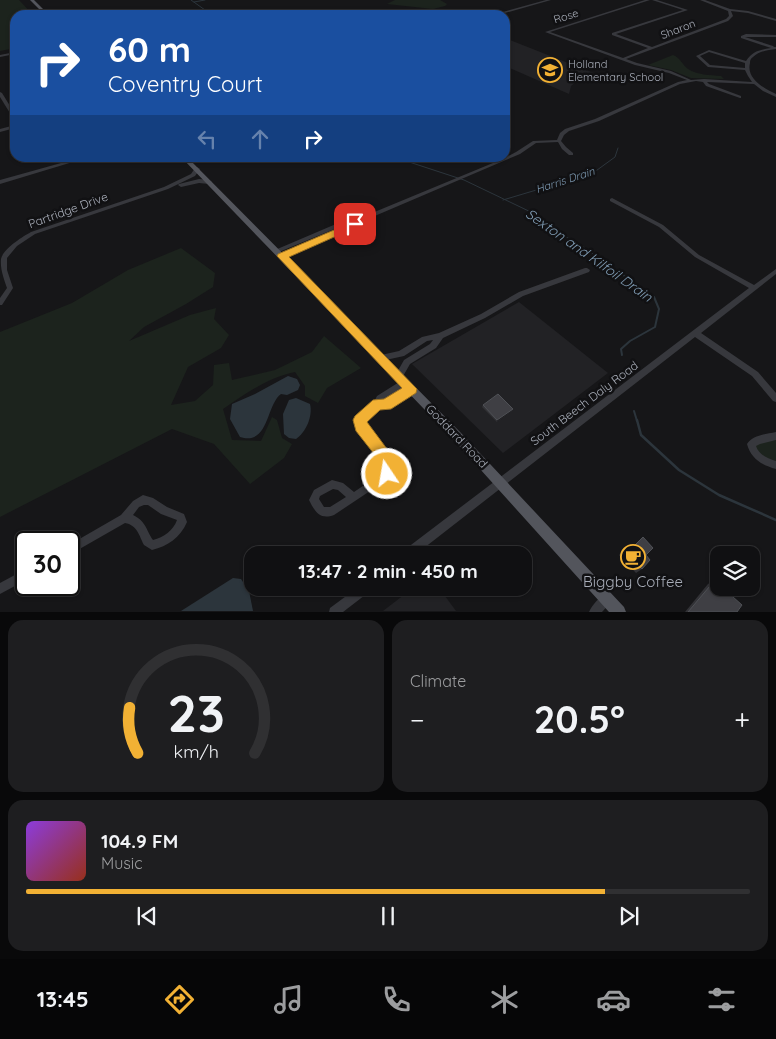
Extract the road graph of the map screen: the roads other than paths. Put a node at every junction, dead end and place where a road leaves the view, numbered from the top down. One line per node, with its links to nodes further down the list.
1 (32, 0): 6 (main road)
2 (549, 0): 8 (street)
3 (648, 0): 13 (street, Rose)
4 (654, 0): 11 (street)
5 (703, 0): 7 (street)
6 (42, 10)
7 (728, 10): 9 (street); 11 (street, Sharon)
8 (510, 11)
9 (776, 20)
10 (776, 36): 12 (street)
11 (651, 48): 13 (street, Sharon)
12 (775, 48): 14 (street)
13 (622, 59): 17 (street)
14 (748, 63): 15 (street); 15 (street)
15 (748, 69): 18 (street)
16 (704, 80): 17 (street); 18 (street); 21 (street)
17 (689, 81): 23 (street)
18 (753, 83): 19 (street)
19 (776, 96)
20 (1, 97): 22 (street)
21 (740, 97)
22 (10, 110)
23 (559, 141): 24 (street); 25 (street)
24 (571, 154)
25 (510, 156)
26 (69, 162): 30 (street)
27 (189, 162): 29 (main road, Goddard Road)
28 (497, 162): 34 (street)
29 (197, 169): 31 (main road, Goddard Road); 32 (street)
30 (0, 182)
31 (209, 182): 32 (street); 34 (main road, Goddard Road)
32 (166, 188): 38 (street, Partridge Drive)
33 (612, 200): 37 (street)
34 (279, 254): 41 (main road, Goddard Road)
35 (587, 270): 40 (street)
36 (776, 271): 37 (street, South Beech Daly Road)
37 (754, 288): 39 (street, South Beech Daly Road)
38 (0, 303)
39 (695, 333): 43 (street); 46 (street, South Beech Daly Road)
40 (440, 336): 41 (street); 42 (street)
41 (381, 358): 42 (main road, Goddard Road)
42 (404, 382): 46 (main road, Goddard Road); 47 (street)
43 (776, 399)
44 (776, 436): 45 (street)
45 (776, 465)
46 (500, 483): 50 (street, South Beech Daly Road); 54 (main road, Goddard Road)
47 (353, 498)
48 (124, 518): 48 (street); 49 (street)
49 (80, 544)
50 (419, 546)
51 (15, 581): 52 (street)
52 (0, 590)
53 (355, 596): 55 (street)
54 (607, 598): 56 (street); 57 (main road, Goddard Road)
55 (334, 612)
56 (594, 612)
57 (620, 612)

